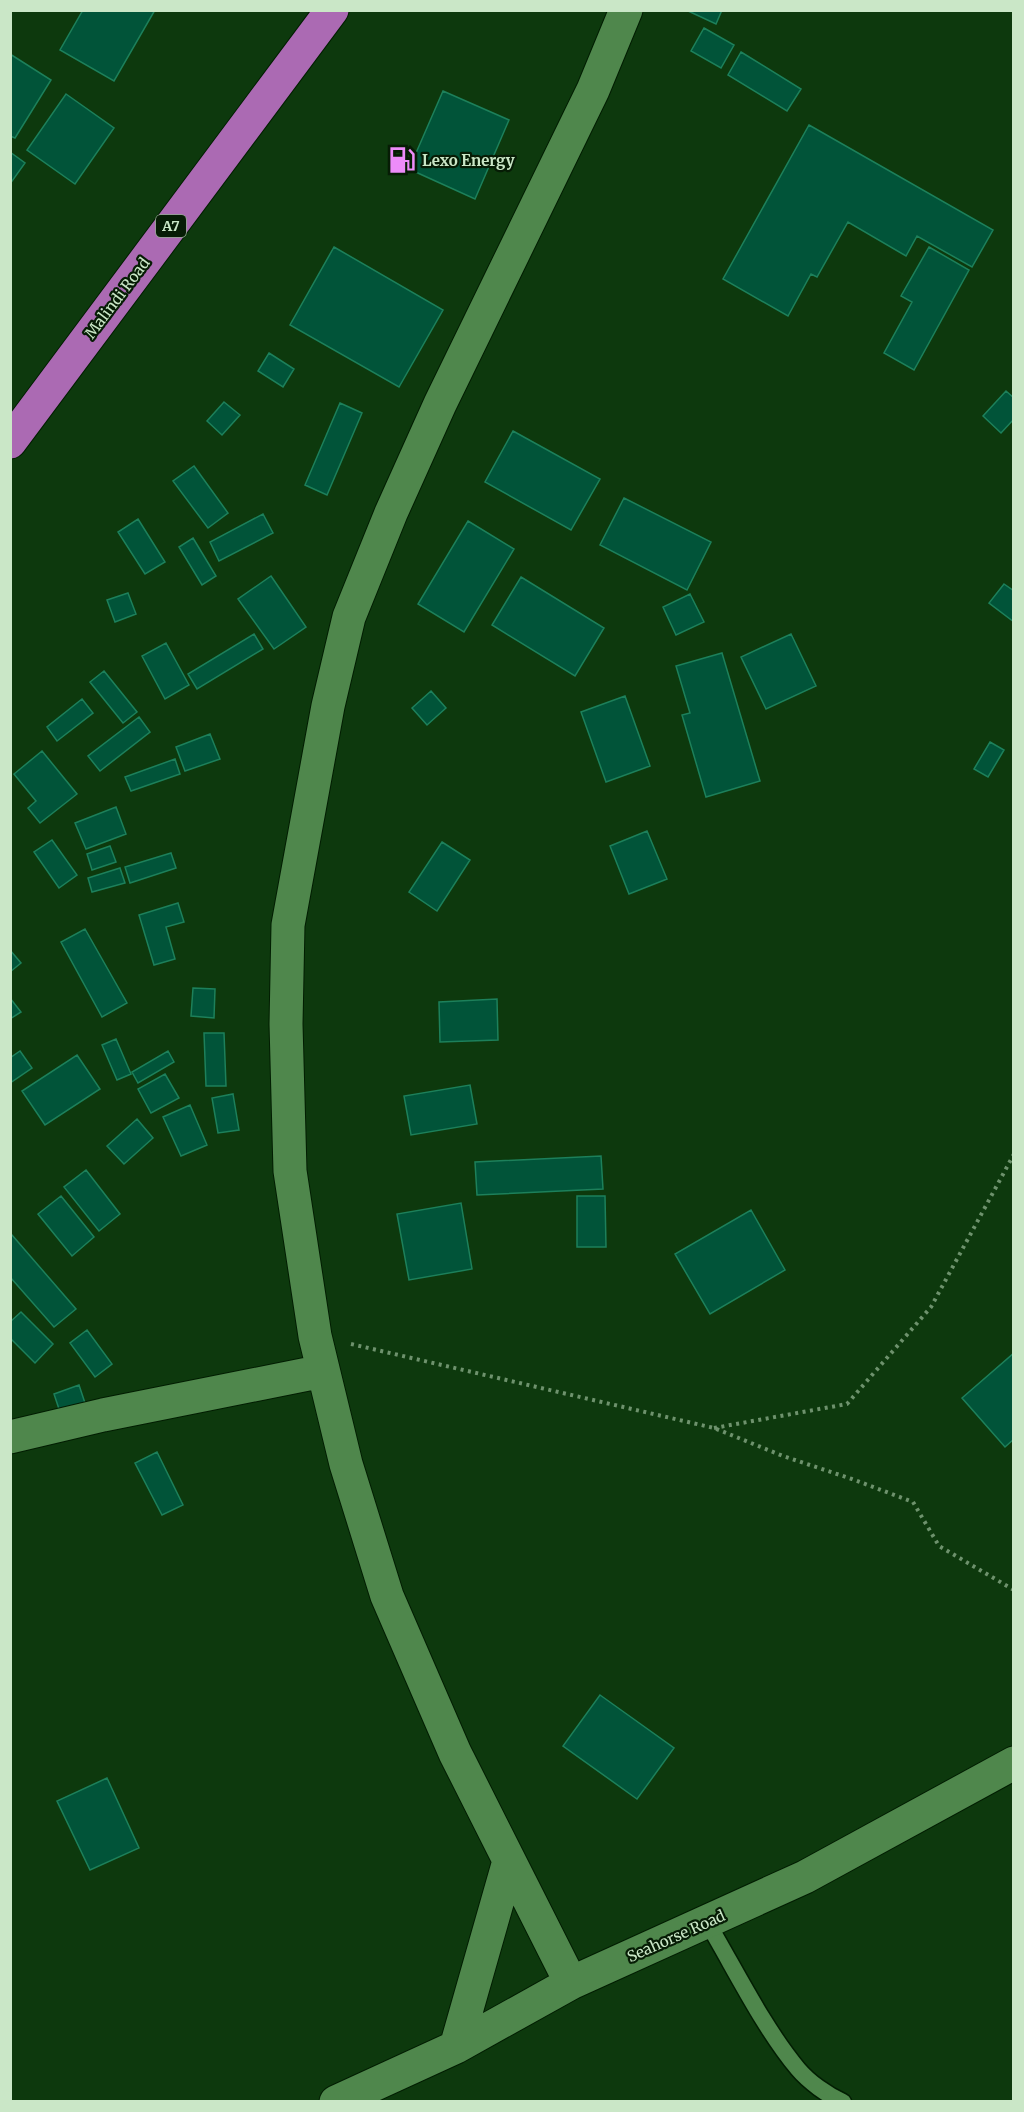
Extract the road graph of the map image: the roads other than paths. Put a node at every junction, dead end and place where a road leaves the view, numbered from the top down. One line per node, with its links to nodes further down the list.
1 (332, 10): 3 (highway, Malindi Road / A7)
2 (626, 10): 4 (street)
3 (10, 442)
4 (323, 1371): 5 (street); 7 (street)
5 (10, 1437)
6 (1014, 1763): 8 (street, Seahorse Road)
7 (509, 1861): 9 (street); 10 (street)
8 (707, 1922): 9 (street, Seahorse Road); 12 (lane)
9 (570, 1983): 10 (street, Seahorse Road)
10 (456, 2046): 11 (street, Seahorse Road)
11 (345, 2100)
12 (843, 2102)

